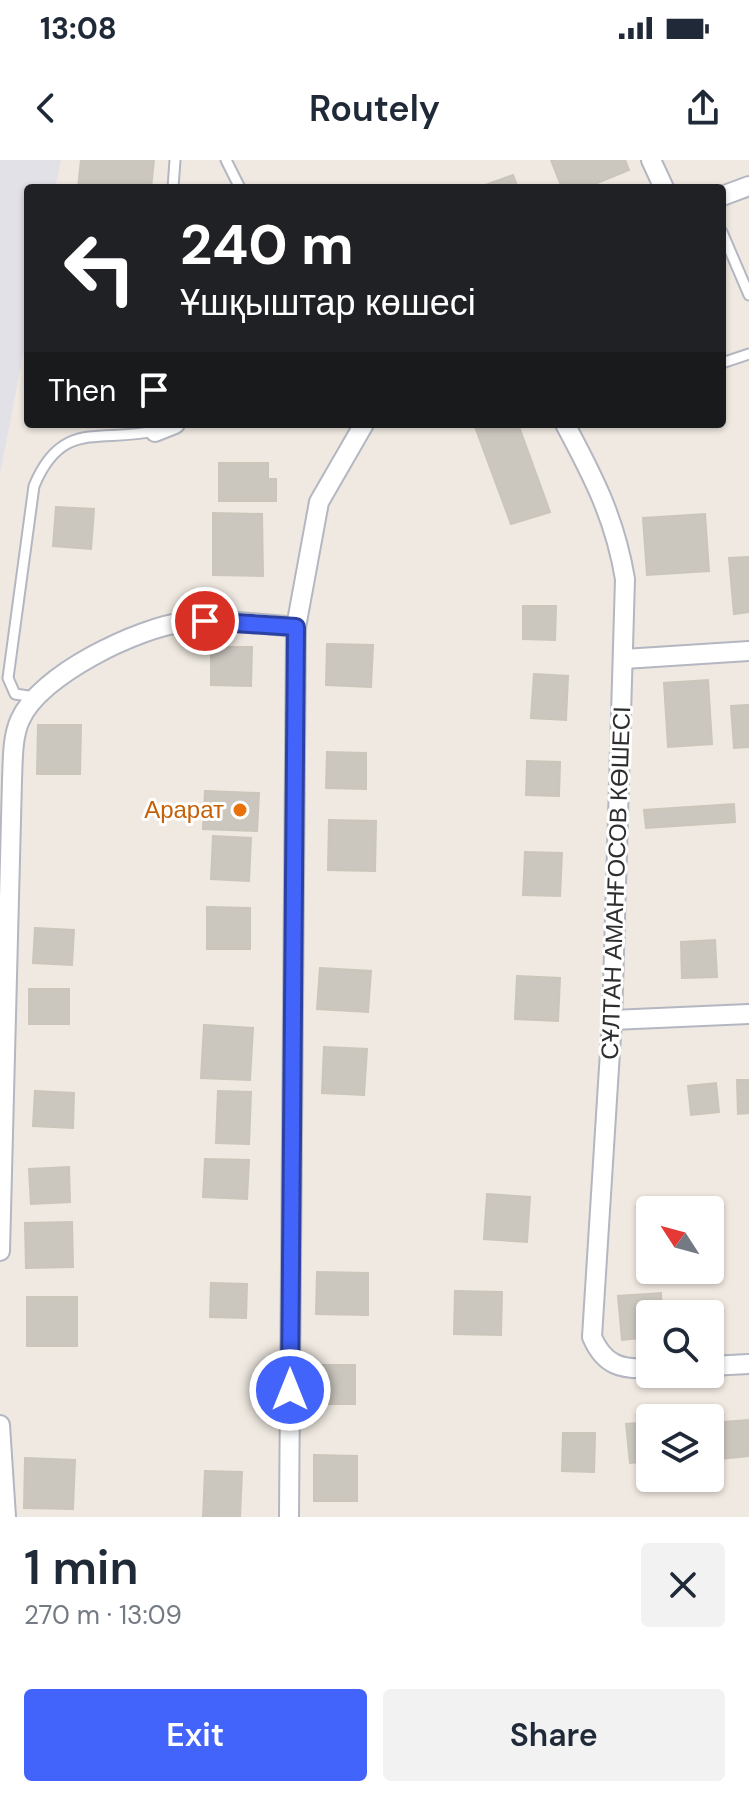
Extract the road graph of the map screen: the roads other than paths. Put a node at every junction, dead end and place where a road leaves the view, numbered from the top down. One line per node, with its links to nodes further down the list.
1 (175, 160): 4 (lane)
2 (226, 160): 5 (lane)
3 (651, 160): 6 (street)
4 (173, 184)
5 (238, 184)
6 (662, 184)
7 (749, 186): 8 (street)
8 (726, 195)
9 (726, 241): 10 (lane)
10 (749, 295)
11 (749, 354): 12 (lane)
12 (726, 362)
13 (155, 428): 19 (lane)
14 (362, 428): 16 (street)
15 (567, 428): 18 (street, СҰЛТАН АМАНҒОСОВ КӨШЕСІ)
16 (296, 627): 19 (street); 28 (street)
17 (749, 651): 18 (street)
18 (624, 659): 21 (street, СҰЛТАН АМАНҒОСОВ КӨШЕСІ)
19 (36, 697): 22 (street)
20 (749, 1014): 21 (street)
21 (612, 1020): 25 (street, СҰЛТАН АМАНҒОСОВ КӨШЕСІ)
22 (0, 1251)
23 (749, 1364): 24 (street)
24 (724, 1365)
25 (636, 1367)
26 (0, 1425): 27 (street)
27 (6, 1517)
28 (289, 1517)

